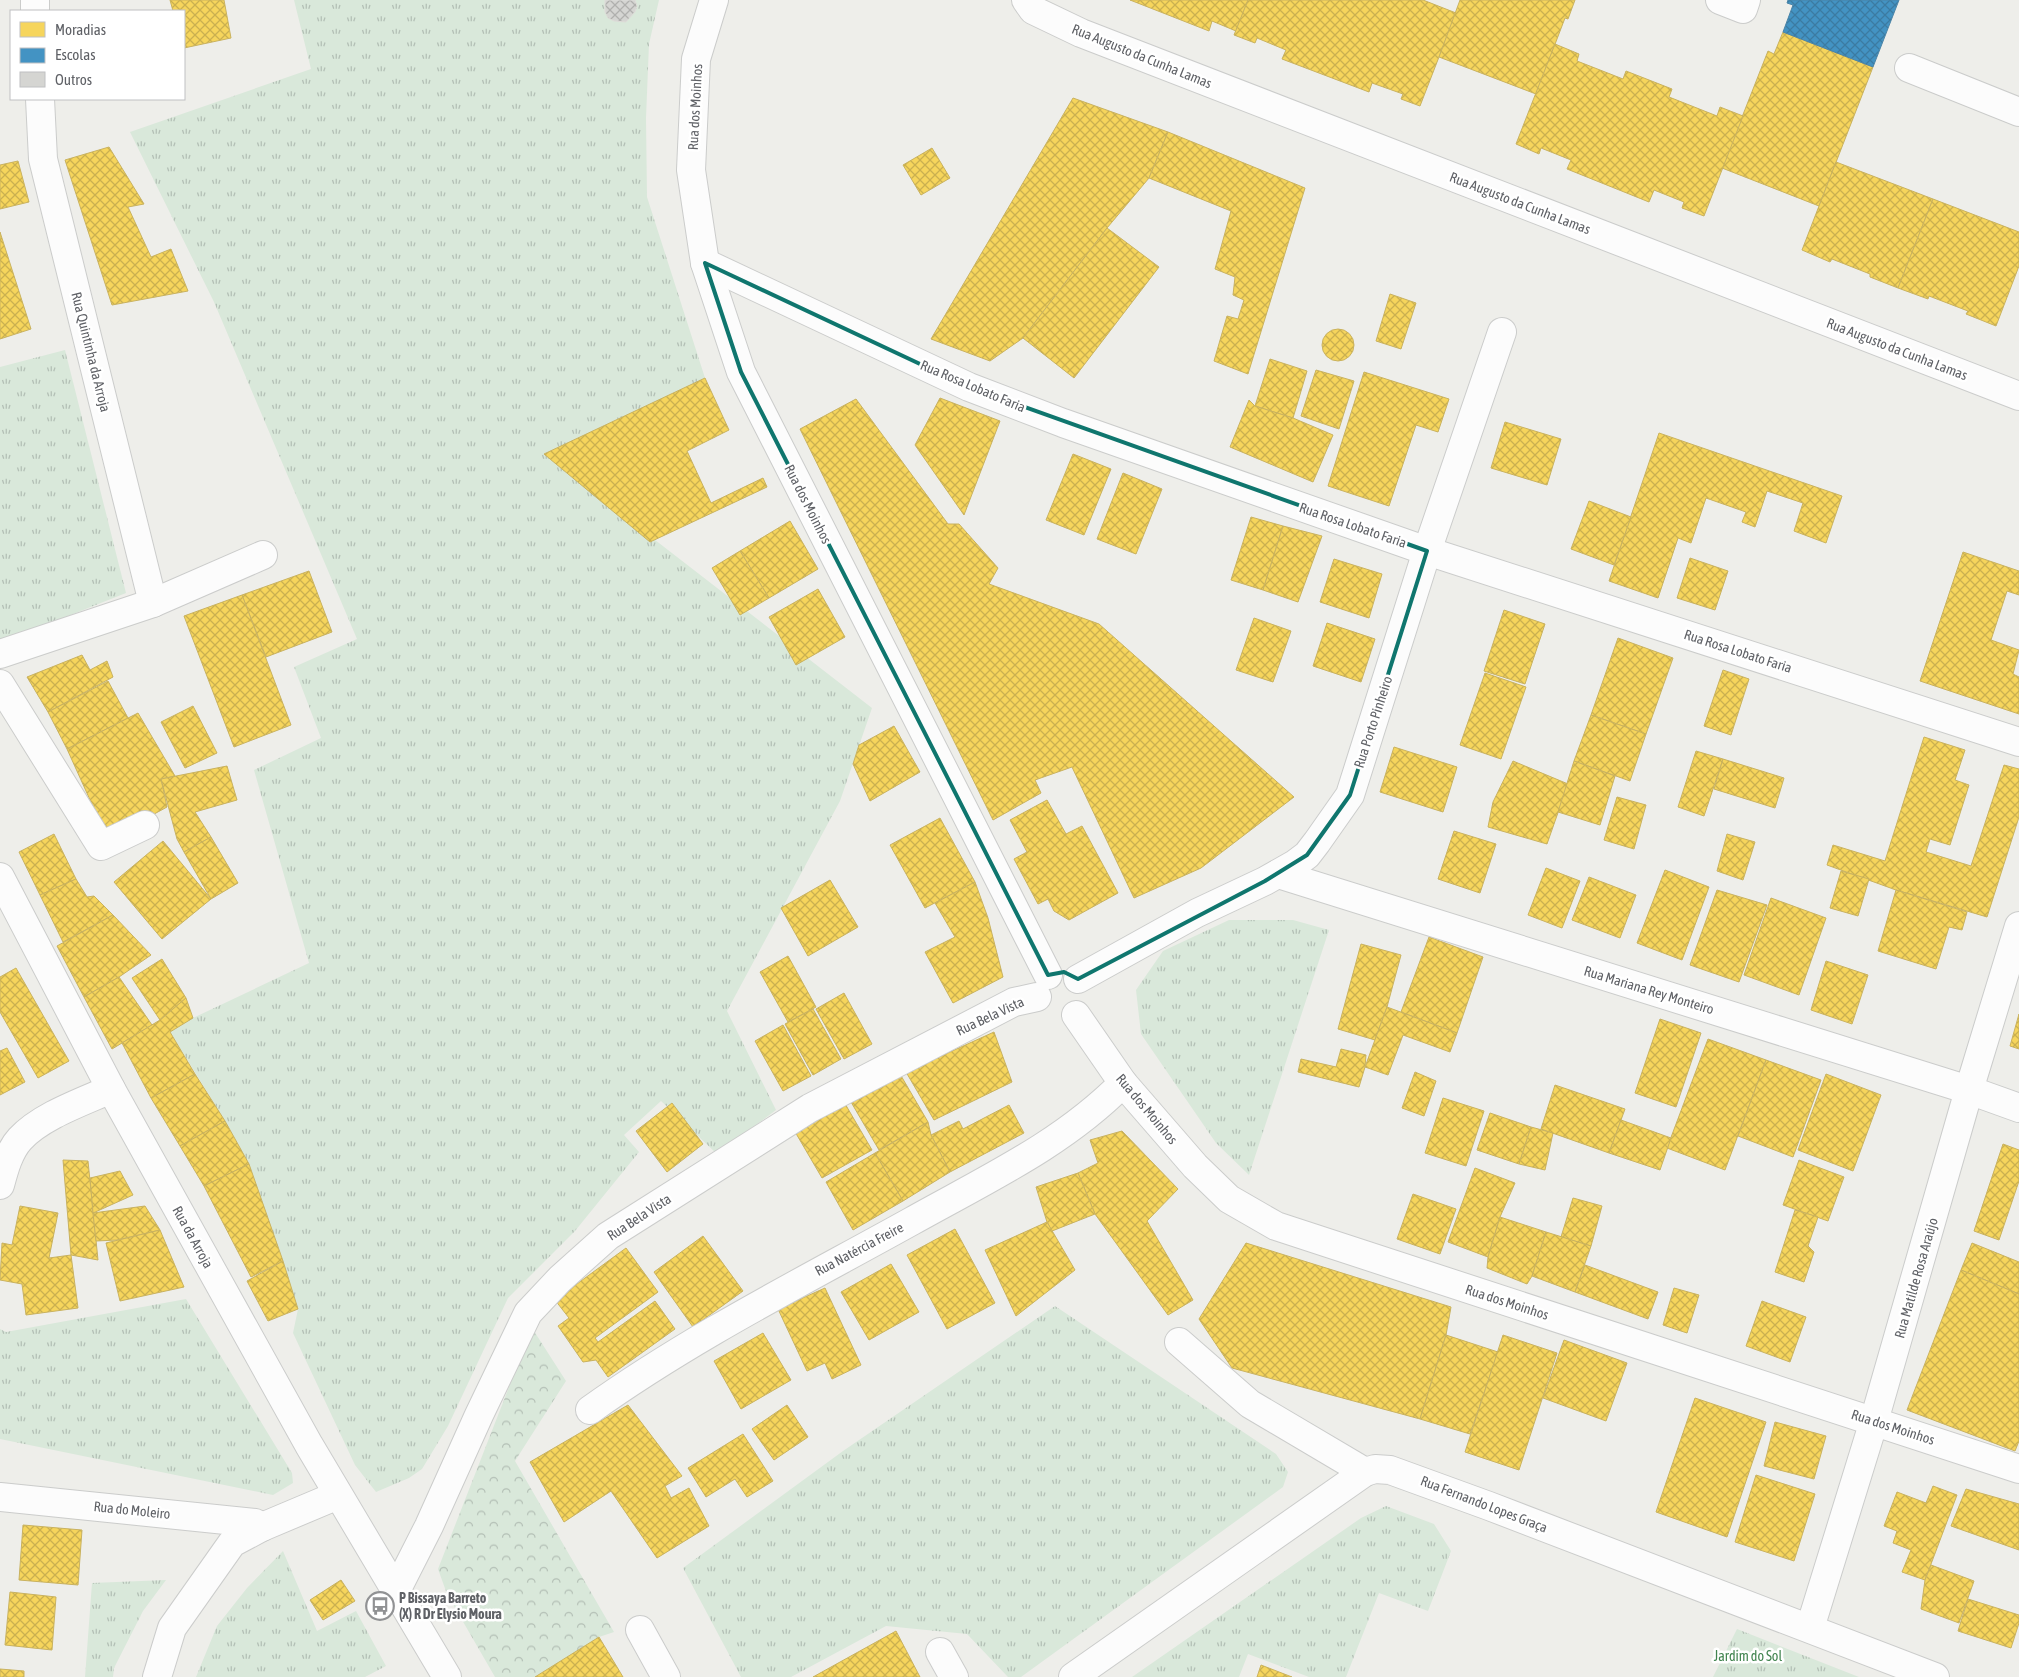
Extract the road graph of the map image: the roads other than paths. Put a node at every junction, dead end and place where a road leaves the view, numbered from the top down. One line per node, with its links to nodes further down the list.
1 (714, 0): 8 (street, Rua dos Moinhos)
2 (1026, 0): 10 (street, Rua Augusto da Cunha Lamas)
3 (1720, 0): 4 (street)
4 (1746, 0)
5 (1909, 68): 7 (street)
6 (40, 100): 13 (street, Rua Quintinha da Arroja)
7 (2019, 112)
8 (705, 262): 11 (street, Rua Rosa Lobato Faria); 22 (street, Rua dos Moinhos)
9 (1502, 332): 11 (street, Rua Porto Pinheiro)
10 (2019, 396)
11 (1427, 551): 16 (street, Rua Rosa Lobato Faria); 18 (street, Rua Porto Pinheiro)
12 (263, 555): 13 (street)
13 (152, 604): 14 (street)
14 (0, 654)
15 (0, 684): 17 (street)
16 (2019, 742)
17 (145, 825)
18 (1278, 874): 21 (street, Rua Porto Pinheiro); 26 (street, Rua Mariana Rey Monteiro)
19 (0, 878): 25 (street, Rua da Arroja)
20 (2019, 926): 26 (street, Rua Matilde Rosa Araújo)
21 (1078, 979): 22 (street); 23 (street)
22 (1043, 986): 23 (street); 37 (street, Rua Bela Vista)
23 (1076, 1015): 24 (street, Rua dos Moinhos)
24 (1123, 1083): 30 (street, Rua Natércia Freire); 31 (street, Rua dos Moinhos)
25 (111, 1089): 28 (street); 34 (street, Rua da Arroja)
26 (1969, 1090): 27 (street, Rua Mariana Rey Monteiro); 31 (street, Rua Matilde Rosa Araújo)
27 (2019, 1108)
28 (0, 1185)
29 (1179, 1342): 33 (street)
30 (590, 1410)
31 (1874, 1421): 32 (street, Rua dos Moinhos); 38 (street, Rua Matilde Rosa Araújo)
32 (2019, 1469)
33 (1366, 1472): 38 (street, Rua Fernando Lopes Graça); 45 (street)
34 (338, 1495): 36 (street); 37 (street, Rua da Arroja)
35 (0, 1497): 36 (street, Rua do Moleiro)
36 (262, 1527): 42 (street)
37 (396, 1591): 41 (street, Rua da Arroja)
38 (1810, 1628): 46 (street, Rua Fernando Lopes Graça)
39 (640, 1630): 43 (street)
40 (940, 1652): 44 (street)
41 (444, 1676)
42 (157, 1677)
43 (666, 1677)
44 (954, 1677)
45 (1072, 1677)
46 (1935, 1677)

